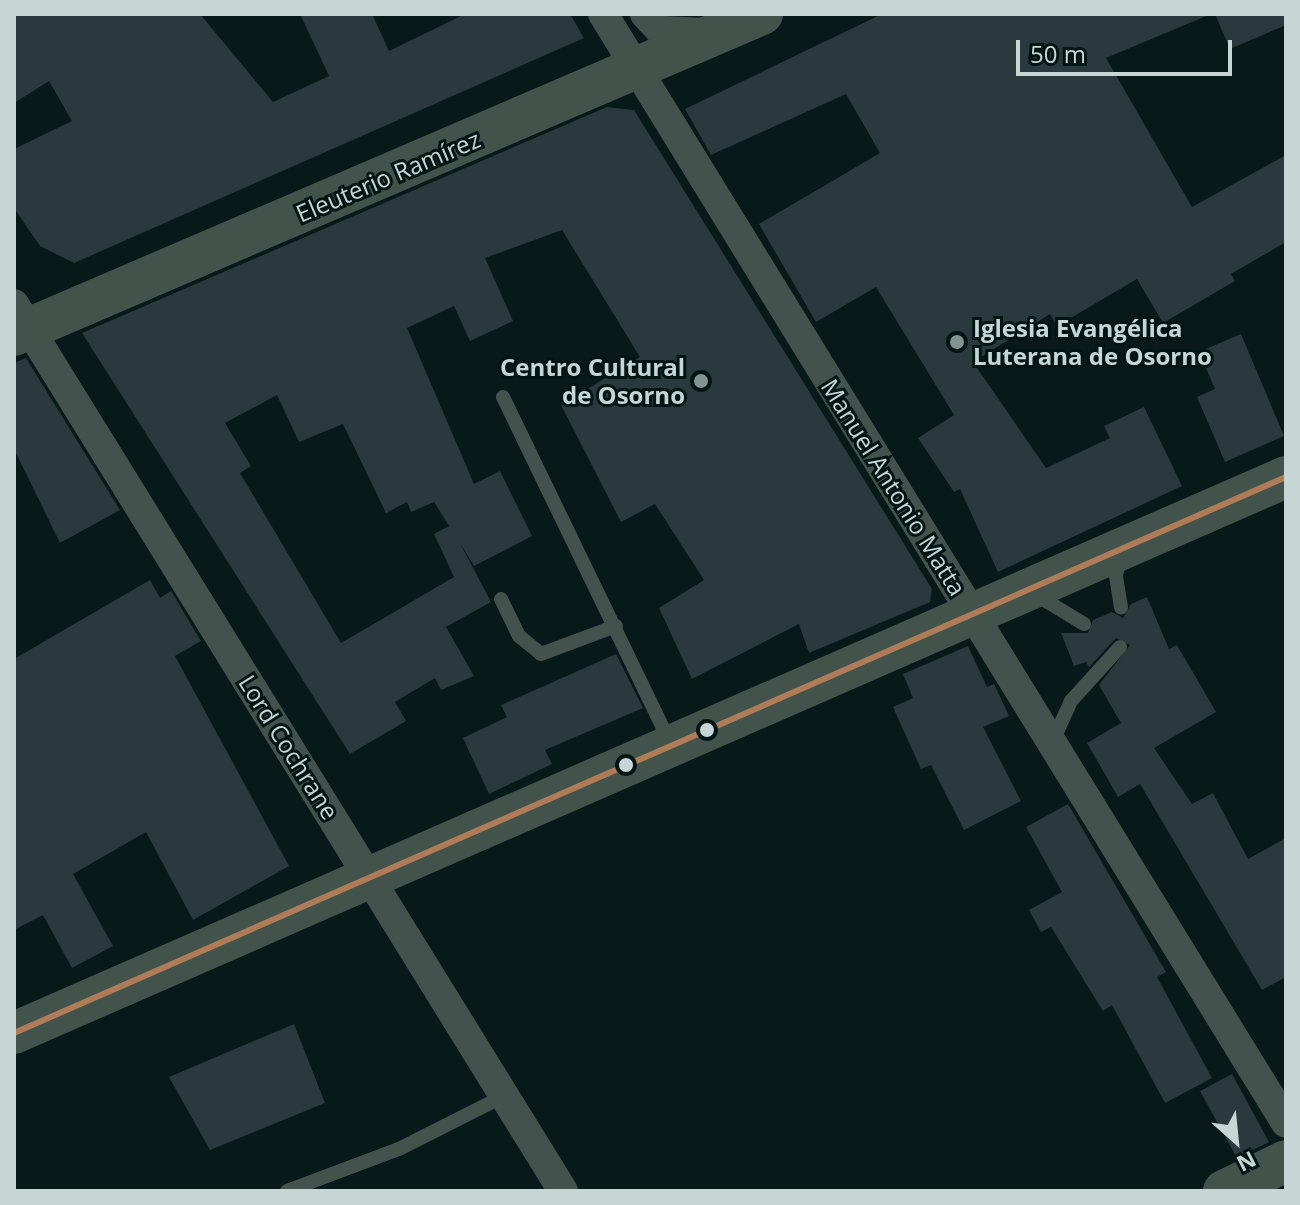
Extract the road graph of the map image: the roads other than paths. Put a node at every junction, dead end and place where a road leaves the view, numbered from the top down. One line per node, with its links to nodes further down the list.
1 (603, 14): 5 (street, Manuel Antonio Matta)
2 (645, 14): 4 (street)
3 (762, 14): 4 (main road, Eleuterio Ramírez)
4 (718, 34): 5 (main road, Eleuterio Ramírez)
5 (638, 69): 6 (main road, Eleuterio Ramírez); 13 (street, Manuel Antonio Matta)
6 (19, 323): 19 (street, Lord Cochrane)
7 (503, 397): 15 (lane)
8 (1286, 477): 9 (main road)
9 (1124, 549): 10 (main road); 12 (lane)
10 (1025, 593): 13 (main road); 14 (lane)
11 (501, 599): 15 (lane)
12 (1121, 608)
13 (974, 616): 17 (street, Manuel Antonio Matta); 18 (main road)
14 (1084, 624)
15 (616, 626): 18 (lane)
16 (1120, 647): 17 (lane)
17 (1052, 743): 22 (street, Manuel Antonio Matta)
18 (673, 748): 19 (main road)
19 (371, 880): 20 (main road); 21 (street, Lord Cochrane)
20 (14, 1033)
21 (504, 1096): 24 (lane); 25 (street, Lord Cochrane)
22 (1286, 1123)
23 (1286, 1161): 26 (main road)
24 (287, 1191)
25 (563, 1191)
26 (1224, 1191)

